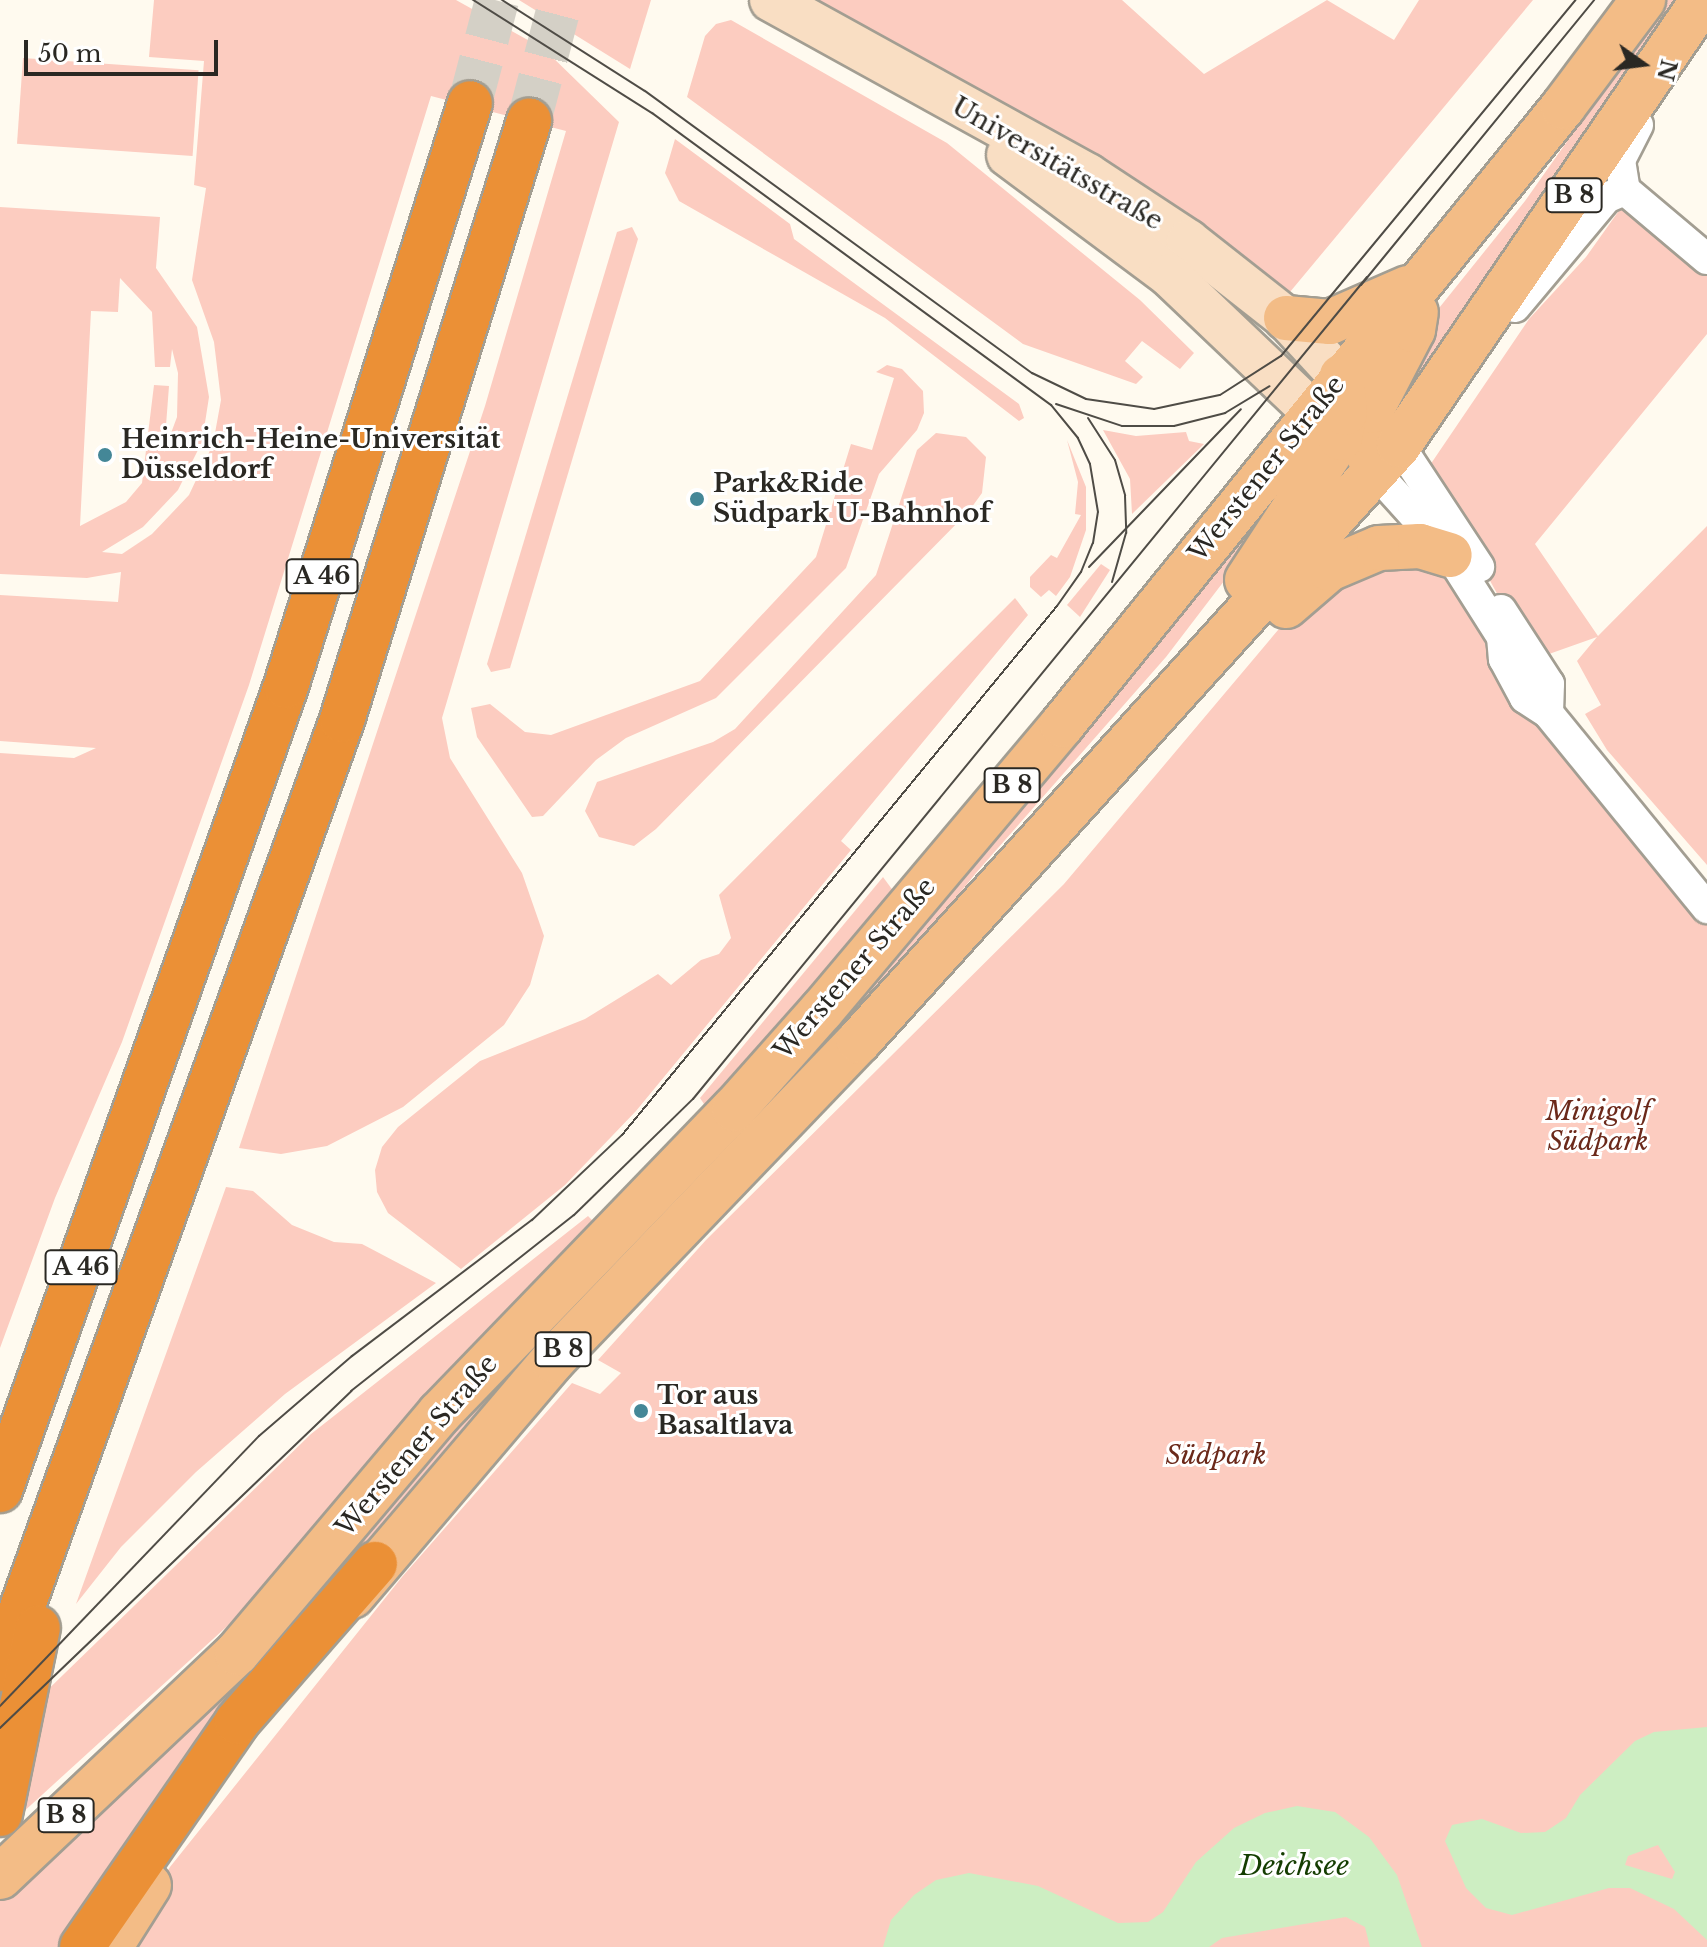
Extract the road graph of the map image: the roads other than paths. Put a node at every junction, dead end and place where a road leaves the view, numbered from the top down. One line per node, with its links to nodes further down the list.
1 (771, 0): 4 (street, Universitätsstraße)
2 (1643, 0): 9 (main road, Werstener Straße / B 8)
3 (1698, 8): 7 (street, Werstener Straße); 11 (main road, Werstener Straße / B 8)
4 (919, 85): 10 (street, Universitätsstraße); 12 (street, Universitätsstraße)
5 (470, 103): 19 (highway, A 46)
6 (529, 121): 18 (highway, A 46)
7 (1625, 190): 8 (street); 11 (street, Werstener Straße)
8 (1707, 259)
9 (1421, 282): 10 (main road); 12 (main road, Werstener Straße / B 8)
10 (1286, 318): 12 (street, Universitätsstraße)
11 (1451, 371): 12 (street); 13 (main road, Werstener Straße / B 8)
12 (1342, 410): 13 (main road); 15 (main road); 23 (main road, Werstener Straße / B 8)
13 (1387, 459): 14 (street); 15 (main road, Werstener Straße / B 8); 16 (street)
14 (1450, 555): 15 (main road); 16 (street)
15 (1246, 612): 20 (main road, Werstener Straße / B 8)
16 (1507, 633): 17 (street)
17 (1707, 908)
18 (104, 1383): 21 (highway, A 46); 22 (highway)
19 (0, 1490)
20 (375, 1564): 24 (highway); 25 (main road, B 8)
21 (0, 1669)
22 (0, 1814)
23 (6, 1871)
24 (82, 1947)
25 (110, 1947)

